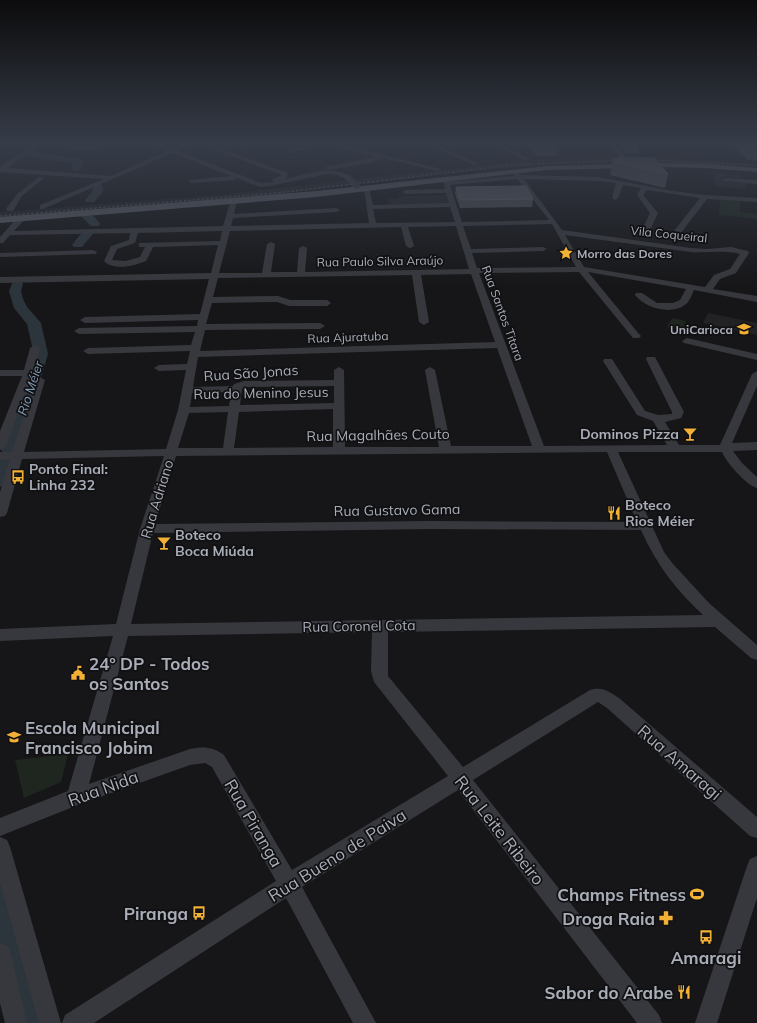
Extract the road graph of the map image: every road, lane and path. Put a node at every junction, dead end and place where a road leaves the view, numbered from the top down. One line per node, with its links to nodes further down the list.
1 (25, 191): 21 (street)
2 (78, 191): 18 (street)
3 (266, 191): 12 (main road)
4 (364, 191): 19 (street)
5 (418, 191): 11 (street)
6 (448, 191): 17 (street, Rua Santos Titara)
7 (530, 191): 26 (street)
8 (617, 191): 14 (street)
9 (643, 191): 32 (street)
10 (663, 191): 13 (street)
11 (405, 192)
12 (234, 194): 23 (street, Rua Adriano); 24 (main road)
13 (705, 197): 15 (street); 37 (street)
14 (615, 198)
15 (757, 200)
16 (74, 204): 18 (main road)
17 (453, 205): 19 (street); 27 (street, Rua Santos Titara)
18 (40, 207)
19 (370, 207): 29 (street)
20 (24, 208): 21 (main road)
21 (10, 209): 22 (main road)
22 (0, 210)
23 (230, 216): 30 (street); 31 (street, Rua Adriano)
24 (21, 219): 25 (main road); 36 (street)
25 (0, 220)
26 (554, 222): 27 (street); 35 (street)
27 (459, 224): 28 (street); 45 (street, Rua Santos Titara)
28 (404, 225): 29 (street); 42 (street)
29 (373, 226): 30 (street)
30 (332, 227): 31 (street)
31 (227, 228): 34 (street); 39 (street, Rua Adriano)
32 (647, 228)
33 (135, 230): 34 (street); 36 (street); 41 (street)
34 (146, 230): 41 (street)
35 (560, 232): 48 (street); 56 (street, Vila Coqueiral)
36 (8, 233): 38 (street)
37 (674, 236)
38 (0, 241)
39 (223, 243): 41 (street); 53 (street, Rua Adriano)
40 (271, 244): 52 (street)
41 (150, 245)
42 (410, 246)
43 (303, 248): 51 (street)
44 (543, 249): 45 (street)
45 (468, 250): 49 (street, Rua Santos Titara)
46 (93, 252): 47 (street)
47 (0, 255)
48 (581, 269): 49 (street, Rua Paulo Silva Araújo); 55 (street, Rua Paulo Silva Araújo); 68 (street)
49 (474, 271): 50 (street, Rua Paulo Silva Araújo); 70 (street, Rua Santos Titara)
50 (416, 272): 51 (street, Rua Paulo Silva Araújo); 63 (street)
51 (301, 274): 52 (street, Rua Paulo Silva Araújo)
52 (266, 275): 53 (street, Rua Paulo Silva Araújo)
53 (214, 276): 54 (street, Rua Paulo Silva Araújo); 59 (street, Rua Adriano)
54 (0, 280)
55 (692, 287): 56 (street, Rua Paulo Silva Araújo); 57 (street)
56 (708, 290): 58 (street, Rua Paulo Silva Araújo)
57 (639, 295)
58 (757, 299)
59 (208, 300): 60 (street); 61 (street, Rua Adriano)
60 (327, 302)
61 (204, 316): 62 (street); 65 (street, Rua Adriano)
62 (85, 320)
63 (424, 322)
64 (320, 326): 65 (street)
65 (200, 330): 66 (street); 67 (street); 73 (street, Rua Adriano)
66 (80, 332)
67 (170, 336)
68 (636, 336)
69 (687, 341): 74 (street)
70 (502, 345): 73 (street, Rua Ajuratuba); 95 (street, Rua Santos Titara)
71 (35, 348): 81 (street)
72 (88, 351): 73 (street, Rua Ajuratuba)
73 (195, 351): 77 (street, Rua Adriano)
74 (757, 357)
75 (651, 359): 91 (street)
76 (608, 361): 91 (street)
77 (192, 367): 78 (street); 87 (street, Rua Adriano)
78 (159, 368)
79 (339, 370): 85 (street)
80 (430, 370): 97 (street)
81 (28, 373): 82 (street); 101 (street)
82 (0, 374)
83 (757, 374): 94 (street)
84 (40, 380): 101 (street)
85 (340, 383): 86 (street, Rua São Jonas); 88 (street)
86 (237, 389): 87 (street, Rua São Jonas); 89 (street)
87 (188, 390): 90 (street, Rua Adriano)
88 (339, 406): 89 (street, Rua do Menino Jesus); 98 (street)
89 (234, 409): 90 (street, Rua do Menino Jesus); 100 (street)
90 (184, 410): 99 (street, Rua Adriano)
91 (657, 418): 93 (street)
92 (757, 446): 94 (street, Rua Magalhães Couto)
93 (675, 448): 94 (street, Rua Magalhães Couto); 96 (street, Rua Magalhães Couto)
94 (726, 448): 102 (street)
95 (539, 449): 96 (street, Rua Magalhães Couto); 97 (street, Rua Magalhães Couto)
96 (611, 449): 104 (street)
97 (446, 450): 98 (street, Rua Magalhães Couto)
98 (339, 451): 100 (street, Rua Magalhães Couto)
99 (172, 452): 100 (street, Rua Magalhães Couto); 101 (street, Rua Magalhães Couto); 105 (street, Rua Adriano)
100 (228, 452)
101 (6, 454): 103 (street)
102 (757, 484)
103 (0, 513)
104 (647, 526): 105 (street, Rua Gustavo Gama); 106 (street)
105 (147, 529): 108 (street, Rua Adriano)
106 (718, 621): 107 (street, Rua Coronel Cota); 110 (street)
107 (380, 626): 108 (street, Rua Coronel Cota); 113 (street, Rua Leite Ribeiro)
108 (122, 630): 109 (street, Rua Coronel Cota); 114 (street, Rua Adriano)
109 (0, 635)
110 (757, 654)
111 (603, 696): 113 (street, Rua Bueno de Paiva); 116 (street, Rua Amaragi)
112 (207, 754): 114 (street, Rua Nida); 119 (street, Rua Piranga)
113 (461, 779): 119 (street, Rua Bueno de Paiva); 125 (street, Rua Leite Ribeiro)
114 (76, 796): 115 (street, Rua Nida)
115 (0, 827)
116 (757, 829)
117 (0, 847): 122 (street)
118 (757, 866): 126 (street)
119 (289, 884): 123 (street, Rua Bueno de Paiva); 124 (street, Rua Piranga)
120 (0, 954): 121 (street)
121 (16, 1023)
122 (50, 1023)
123 (73, 1023)
124 (365, 1023)
125 (651, 1023)
126 (706, 1023)

